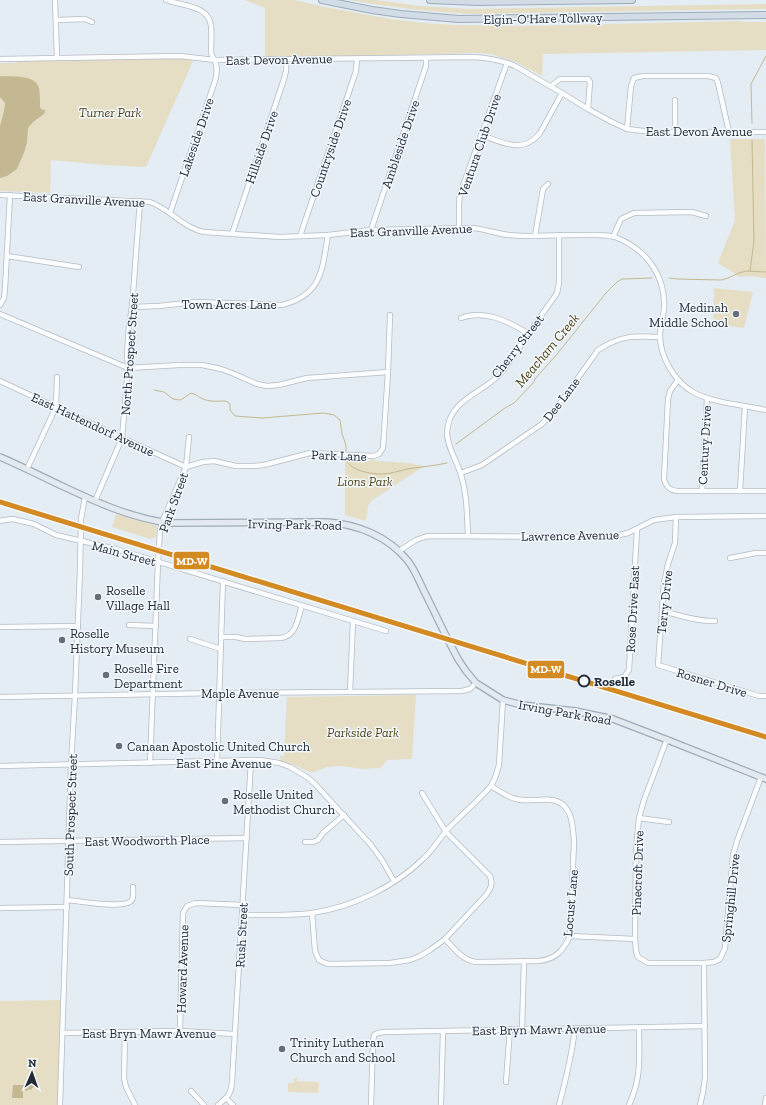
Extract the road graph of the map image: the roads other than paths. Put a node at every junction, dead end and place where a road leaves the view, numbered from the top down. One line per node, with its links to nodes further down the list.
1 (55, 0): 7 (street)
2 (166, 0): 14 (street, Lakeside Drive)
3 (322, 0): 6 (highway, Elgin-O'Hare Tollway)
4 (430, 0): 5 (highway, Elgin-O'Hare Tollway)
5 (632, 0)
6 (766, 15)
7 (56, 20): 8 (street); 9 (street)
8 (92, 22)
9 (57, 57): 11 (street, East Devon Avenue); 14 (street, East Devon Avenue)
10 (426, 58): 13 (street, East Devon Avenue); 15 (street, East Devon Avenue); 32 (street, Ambleside Drive)
11 (0, 59)
12 (286, 59): 13 (street, East Devon Avenue); 14 (street, East Devon Avenue); 33 (street, Hillside Drive)
13 (357, 59): 36 (street, Countryside Drive)
14 (215, 60): 29 (street, Lakeside Drive)
15 (507, 63): 16 (street, East Devon Avenue); 24 (street, Ventura Club Drive)
16 (551, 86): 17 (street, East Devon Avenue); 19 (street)
17 (562, 93): 19 (street, East Devon Avenue); 24 (street)
18 (675, 100): 23 (street)
19 (588, 109): 20 (street, East Devon Avenue)
20 (627, 129): 21 (street); 23 (street, East Devon Avenue)
21 (729, 132): 22 (street, East Devon Avenue); 23 (street, East Devon Avenue)
22 (766, 132)
23 (675, 133)
24 (481, 135): 31 (street, Ventura Club Drive)
25 (548, 184): 37 (street)
26 (0, 195): 27 (street, East Granville Avenue)
27 (10, 195): 28 (street, East Granville Avenue); 39 (street)
28 (140, 201): 29 (street, East Granville Avenue); 42 (street, North Prospect Street)
29 (170, 213): 33 (street, East Granville Avenue)
30 (706, 216): 38 (street)
31 (459, 228): 32 (street, East Granville Avenue); 37 (street, East Granville Avenue)
32 (371, 230): 34 (street, East Granville Avenue)
33 (232, 234): 36 (street, East Granville Avenue)
34 (328, 235): 36 (street, East Granville Avenue); 42 (street, Town Acres Lane)
35 (559, 235): 37 (street, East Granville Avenue); 38 (street, East Granville Avenue); 46 (street, Cherry Street)
36 (300, 236)
37 (535, 236)
38 (613, 236): 47 (street, East Granville Avenue)
39 (7, 256): 40 (street); 41 (street)
40 (79, 267)
41 (0, 305)
42 (132, 307): 48 (street, North Prospect Street)
43 (0, 314): 48 (street)
44 (390, 315): 49 (street, Park Lane)
45 (461, 318): 46 (street)
46 (528, 334): 62 (street, Cherry Street)
47 (660, 337): 51 (street, East Granville Avenue); 62 (street, Dee Lane)
48 (128, 368): 49 (street); 58 (street, North Prospect Street)
49 (388, 372): 60 (street, Park Lane)
50 (58, 377): 55 (street)
51 (678, 380): 53 (street, East Granville Avenue); 63 (street)
52 (0, 381): 55 (street, East Hattendorf Avenue)
53 (707, 398): 54 (street, East Granville Avenue); 63 (street, Century Drive)
54 (745, 406): 56 (street, East Granville Avenue); 64 (street)
55 (56, 407): 58 (street, East Hattendorf Avenue); 61 (street)
56 (766, 410)
57 (189, 437): 60 (street, Park Street)
58 (122, 438): 60 (street, East Hattendorf Avenue); 67 (street, North Prospect Street)
59 (0, 457): 61 (main road, Irving Park Road)
60 (186, 466): 71 (street, Park Street)
61 (27, 469): 66 (main road, Irving Park Road)
62 (460, 472): 73 (street, Cherry Street)
63 (702, 491): 64 (street)
64 (740, 491): 65 (street)
65 (766, 491)
66 (86, 497): 67 (main road, Irving Park Road); 74 (street, South Prospect Street)
67 (95, 501): 71 (main road, Irving Park Road)
68 (766, 516): 69 (street, Lawrence Avenue)
69 (676, 517): 72 (street, Lawrence Avenue); 81 (street, Terry Drive)
70 (0, 521): 74 (street, Main Street)
71 (162, 522): 75 (main road, Irving Park Road); 78 (street, Park Street)
72 (637, 529): 73 (street, Lawrence Avenue); 93 (street, Rose Drive East)
73 (468, 535): 75 (street, Lawrence Avenue)
74 (80, 542): 78 (street, Main Street); 84 (street, South Prospect Street)
75 (399, 551): 94 (main road, Irving Park Road)
76 (766, 553): 77 (street)
77 (730, 558)
78 (158, 562): 79 (street, Main Street); 86 (street, Park Street)
79 (223, 581): 80 (street, Main Street); 89 (street)
80 (302, 605): 82 (street, Main Street); 89 (street)
81 (662, 611): 83 (street); 92 (street, Terry Drive)
82 (353, 621): 88 (street, Main Street); 95 (street)
83 (715, 621)
84 (78, 626): 87 (street); 98 (street, South Prospect Street)
85 (129, 626): 86 (street)
86 (156, 626): 97 (street, Park Street)
87 (0, 628)
88 (386, 631)
89 (221, 637): 91 (street)
90 (190, 639): 91 (street)
91 (221, 649): 96 (street)
92 (658, 665): 99 (street, Rosner Drive)
93 (615, 679)
94 (476, 683): 95 (street, Maple Avenue); 101 (main road, Irving Park Road)
95 (350, 692): 96 (street, Maple Avenue)
96 (220, 693): 97 (street, Maple Avenue); 104 (street)
97 (153, 694): 98 (street, Maple Avenue); 105 (street, Park Street)
98 (75, 695): 100 (street, Maple Avenue); 106 (street, South Prospect Street)
99 (766, 696)
100 (0, 697)
101 (502, 700): 102 (main road, Irving Park Road); 109 (street)
102 (667, 739): 108 (main road, Irving Park Road); 112 (street, Pinecroft Drive)
103 (252, 761): 104 (street, East Pine Avenue); 111 (street, East Pine Avenue); 115 (street, Rush Street)
104 (217, 762): 105 (street, East Pine Avenue)
105 (150, 763): 106 (street, East Pine Avenue)
106 (71, 764): 107 (street, East Pine Avenue); 116 (street, South Prospect Street)
107 (0, 766)
108 (764, 778): 131 (street, Springhill Drive)
109 (491, 786): 114 (street); 127 (street, Locust Lane)
110 (422, 793): 114 (street)
111 (344, 815): 118 (street); 119 (street, East Pine Avenue)
112 (639, 818): 113 (street); 129 (street, Pinecroft Drive)
113 (669, 822)
114 (446, 832): 119 (street); 128 (street)
115 (247, 838): 116 (street, East Woodworth Place); 122 (street, Rush Street)
116 (68, 841): 117 (street, East Woodworth Place); 121 (street, South Prospect Street)
117 (0, 842)
118 (305, 842)
119 (394, 881): 125 (street)
120 (133, 887): 121 (street)
121 (67, 900): 123 (street, South Prospect Street)
122 (243, 905): 126 (street, Rush Street); 137 (street, Howard Avenue)
123 (67, 907): 124 (street); 140 (street, South Prospect Street)
124 (0, 908)
125 (312, 913): 126 (street); 128 (street)
126 (242, 915): 141 (street, Rush Street)
127 (570, 936): 129 (street); 130 (street, Locust Lane)
128 (445, 939): 130 (street, Locust Lane)
129 (634, 939): 131 (street, Pinecroft Drive)
130 (524, 961): 136 (street)
131 (704, 963): 132 (street)
132 (705, 1026): 133 (street, East Bryn Mawr Avenue); 155 (street)
133 (639, 1027): 134 (street, East Bryn Mawr Avenue); 154 (street)
134 (575, 1028): 136 (street, East Bryn Mawr Avenue); 153 (street)
135 (510, 1029): 136 (street, East Bryn Mawr Avenue); 138 (street, East Bryn Mawr Avenue); 142 (street)
136 (522, 1029)
137 (180, 1031): 139 (street, East Bryn Mawr Avenue); 141 (street, East Bryn Mawr Avenue)
138 (443, 1031): 151 (street, East Bryn Mawr Avenue); 152 (street)
139 (125, 1032): 140 (street, East Bryn Mawr Avenue); 147 (street)
140 (63, 1033): 146 (street, South Prospect Street)
141 (234, 1034): 144 (street, Rush Street)
142 (506, 1082)
143 (191, 1091): 148 (street)
144 (226, 1098): 149 (street); 150 (street)
145 (766, 1098): 156 (street)
146 (60, 1105)
147 (135, 1105)
148 (204, 1105)
149 (218, 1105)
150 (233, 1105)
151 (370, 1105)
152 (441, 1105)
153 (559, 1105)
154 (629, 1105)
155 (700, 1105)
156 (765, 1105)

